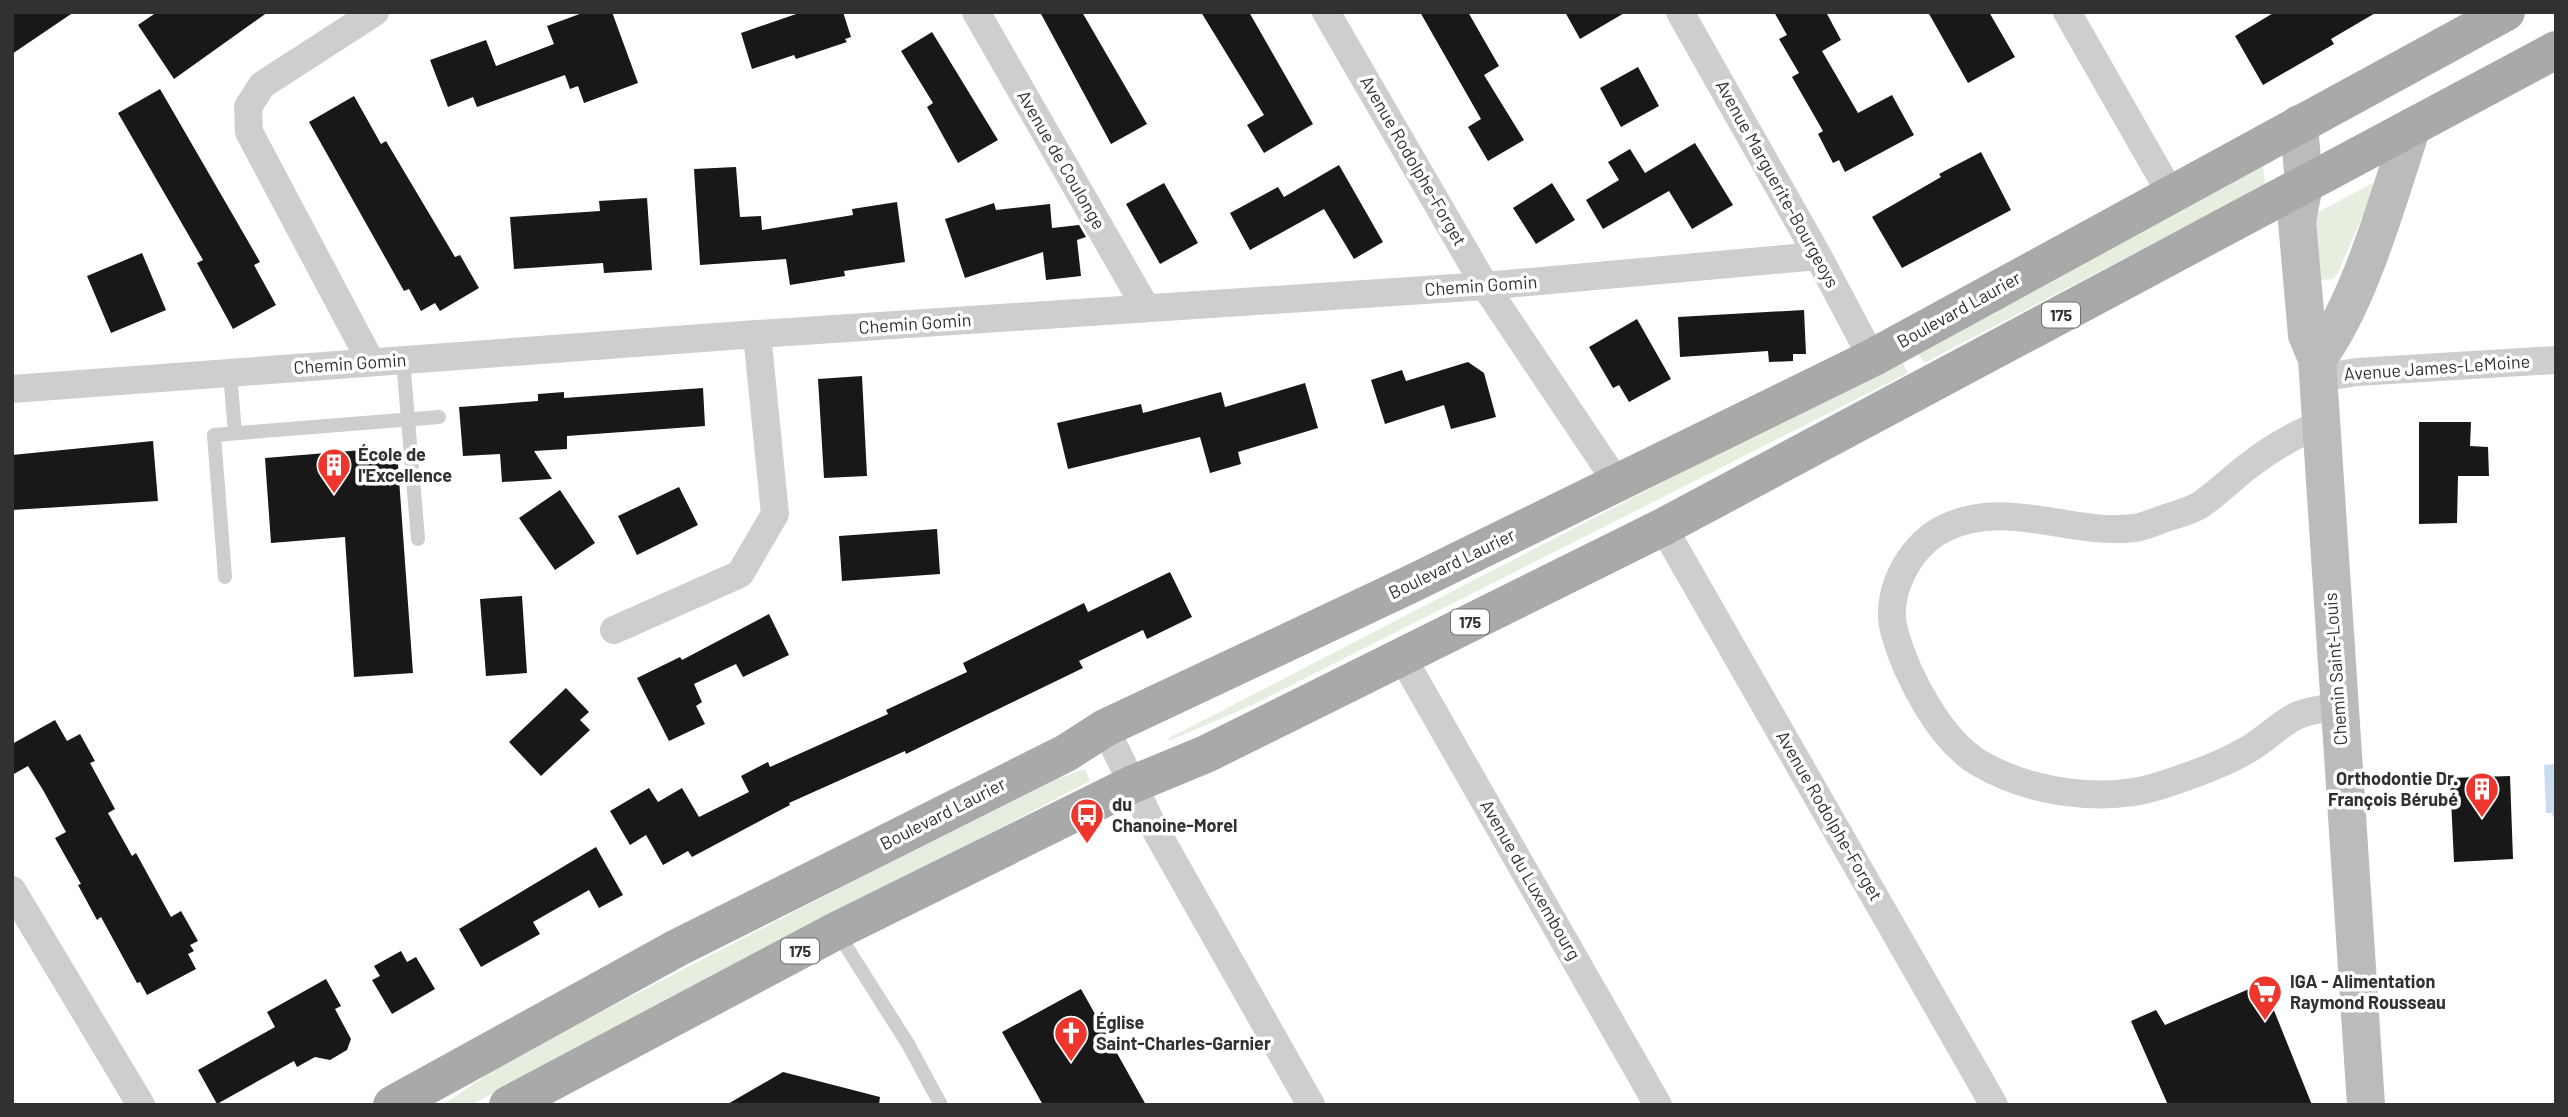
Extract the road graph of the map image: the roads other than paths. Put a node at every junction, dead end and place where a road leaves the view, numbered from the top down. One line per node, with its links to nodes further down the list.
1 (375, 12): 20 (street)
2 (976, 12): 15 (street, Avenue de Coulonge)
3 (1326, 12): 14 (street, Avenue Rodolphe-Forget)
4 (1680, 12): 13 (street, Avenue Marguerite-Bourgeoys)
5 (2067, 12): 12 (street)
6 (2506, 12): 7 (main road, Boulevard Laurier)
7 (2467, 22): 9 (main road, Boulevard Laurier)
8 (2556, 50): 10 (main road, 175)
9 (2299, 124): 11 (street, Chemin Saint-Louis); 12 (main road, Boulevard Laurier)
10 (2412, 127): 11 (main road, 175); 21 (street)
11 (2304, 185): 21 (street, Chemin Saint-Louis); 29 (main road, 175)
12 (2171, 194): 17 (main road, Boulevard Laurier)
13 (1818, 256): 14 (street, Chemin Gomin); 17 (street, Avenue Marguerite-Bourgeoys)
14 (1485, 286): 15 (street, Chemin Gomin); 28 (street, Avenue Rodolphe-Forget)
15 (1146, 308): 16 (street, Chemin Gomin)
16 (757, 334): 18 (street, Chemin Gomin); 32 (street)
17 (1872, 358): 28 (main road, Boulevard Laurier)
18 (403, 360): 20 (street, Chemin Gomin); 25 (lane)
19 (2556, 360): 21 (street, Avenue James-LeMoine)
20 (371, 362): 22 (street, Chemin Gomin)
21 (2317, 368): 26 (street, Chemin Saint-Louis)
22 (230, 373): 23 (street, Chemin Gomin); 27 (lane)
23 (12, 389)
24 (439, 417): 25 (lane)
25 (408, 420): 27 (lane); 30 (lane)
26 (2321, 424): 34 (street, Chemin Saint-Louis); 34 (street)
27 (236, 433): 31 (lane)
28 (1618, 484): 35 (main road, Boulevard Laurier)
29 (1664, 527): 33 (main road, 175); 46 (street, Avenue Rodolphe-Forget)
30 (418, 539)
31 (225, 577)
32 (614, 630)
33 (1401, 655): 36 (main road, 175); 40 (street, Avenue du Luxembourg)
34 (2338, 706): 47 (street, Chemin Saint-Louis)
35 (1105, 728): 36 (street); 42 (main road, Boulevard Laurier)
36 (1131, 785): 39 (main road, 175); 45 (street)
37 (12, 890): 38 (street)
38 (22, 928): 41 (street)
39 (836, 932): 43 (main road, 175); 44 (lane)
40 (1650, 1102)
41 (141, 1105)
42 (392, 1105)
43 (508, 1105)
44 (941, 1105)
45 (1311, 1105)
46 (1994, 1105)
47 (2366, 1105)

